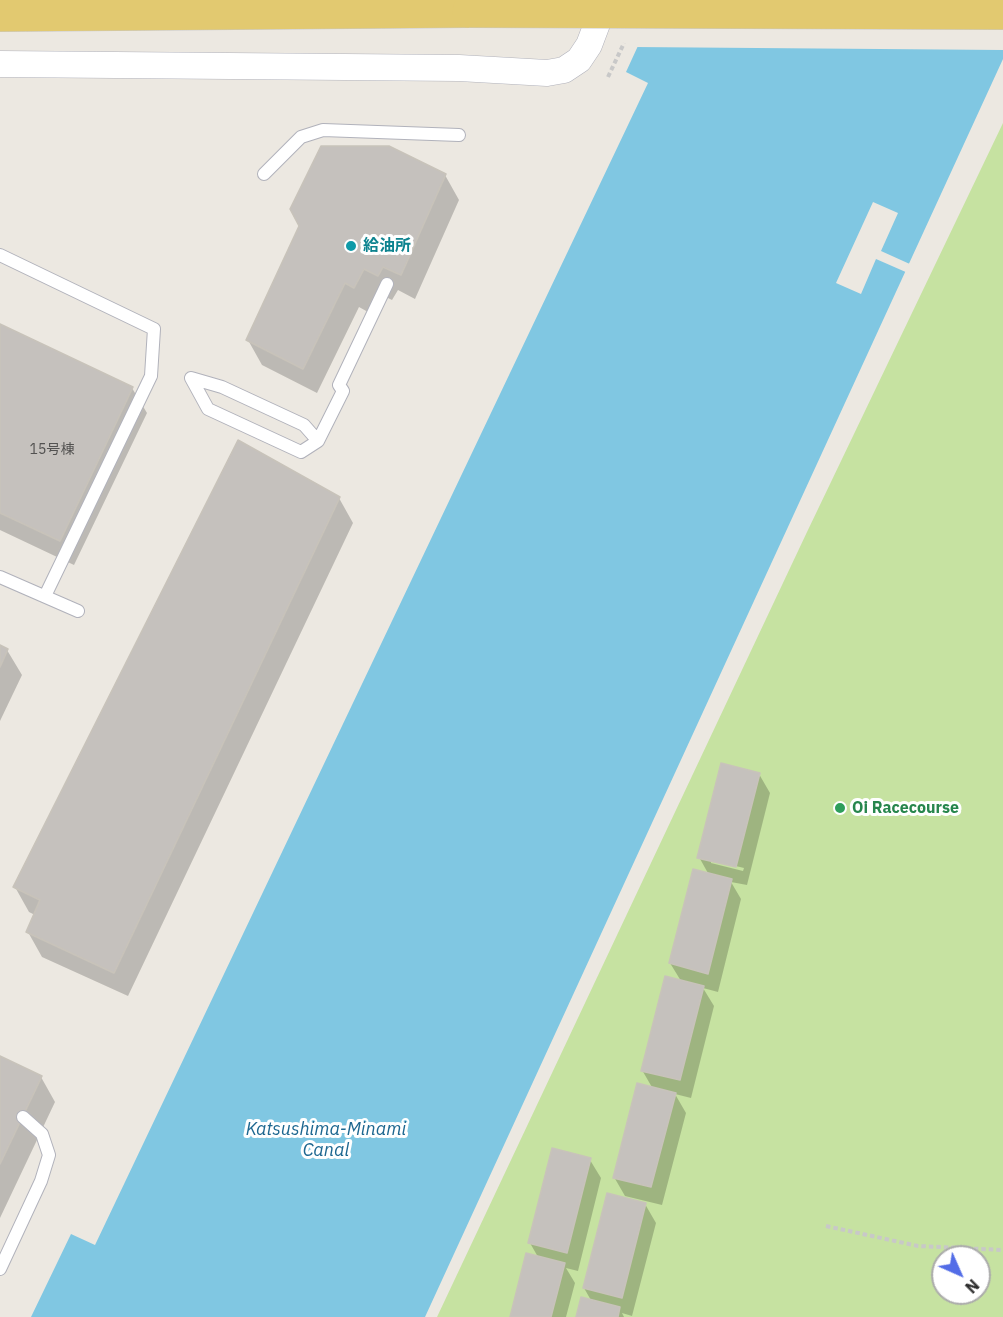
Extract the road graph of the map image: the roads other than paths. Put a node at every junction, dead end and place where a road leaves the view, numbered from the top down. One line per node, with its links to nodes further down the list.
1 (606, 0): 4 (street)
2 (1003, 13): 3 (main road, bridge)
3 (0, 15)
4 (0, 64)
5 (459, 135): 6 (lane)
6 (264, 174)
7 (0, 255): 11 (lane)
8 (387, 284): 9 (lane)
9 (318, 441): 9 (lane)
10 (0, 577): 11 (lane)
11 (45, 596): 12 (lane)
12 (78, 611)
13 (22, 1117): 14 (lane)
14 (0, 1269)

